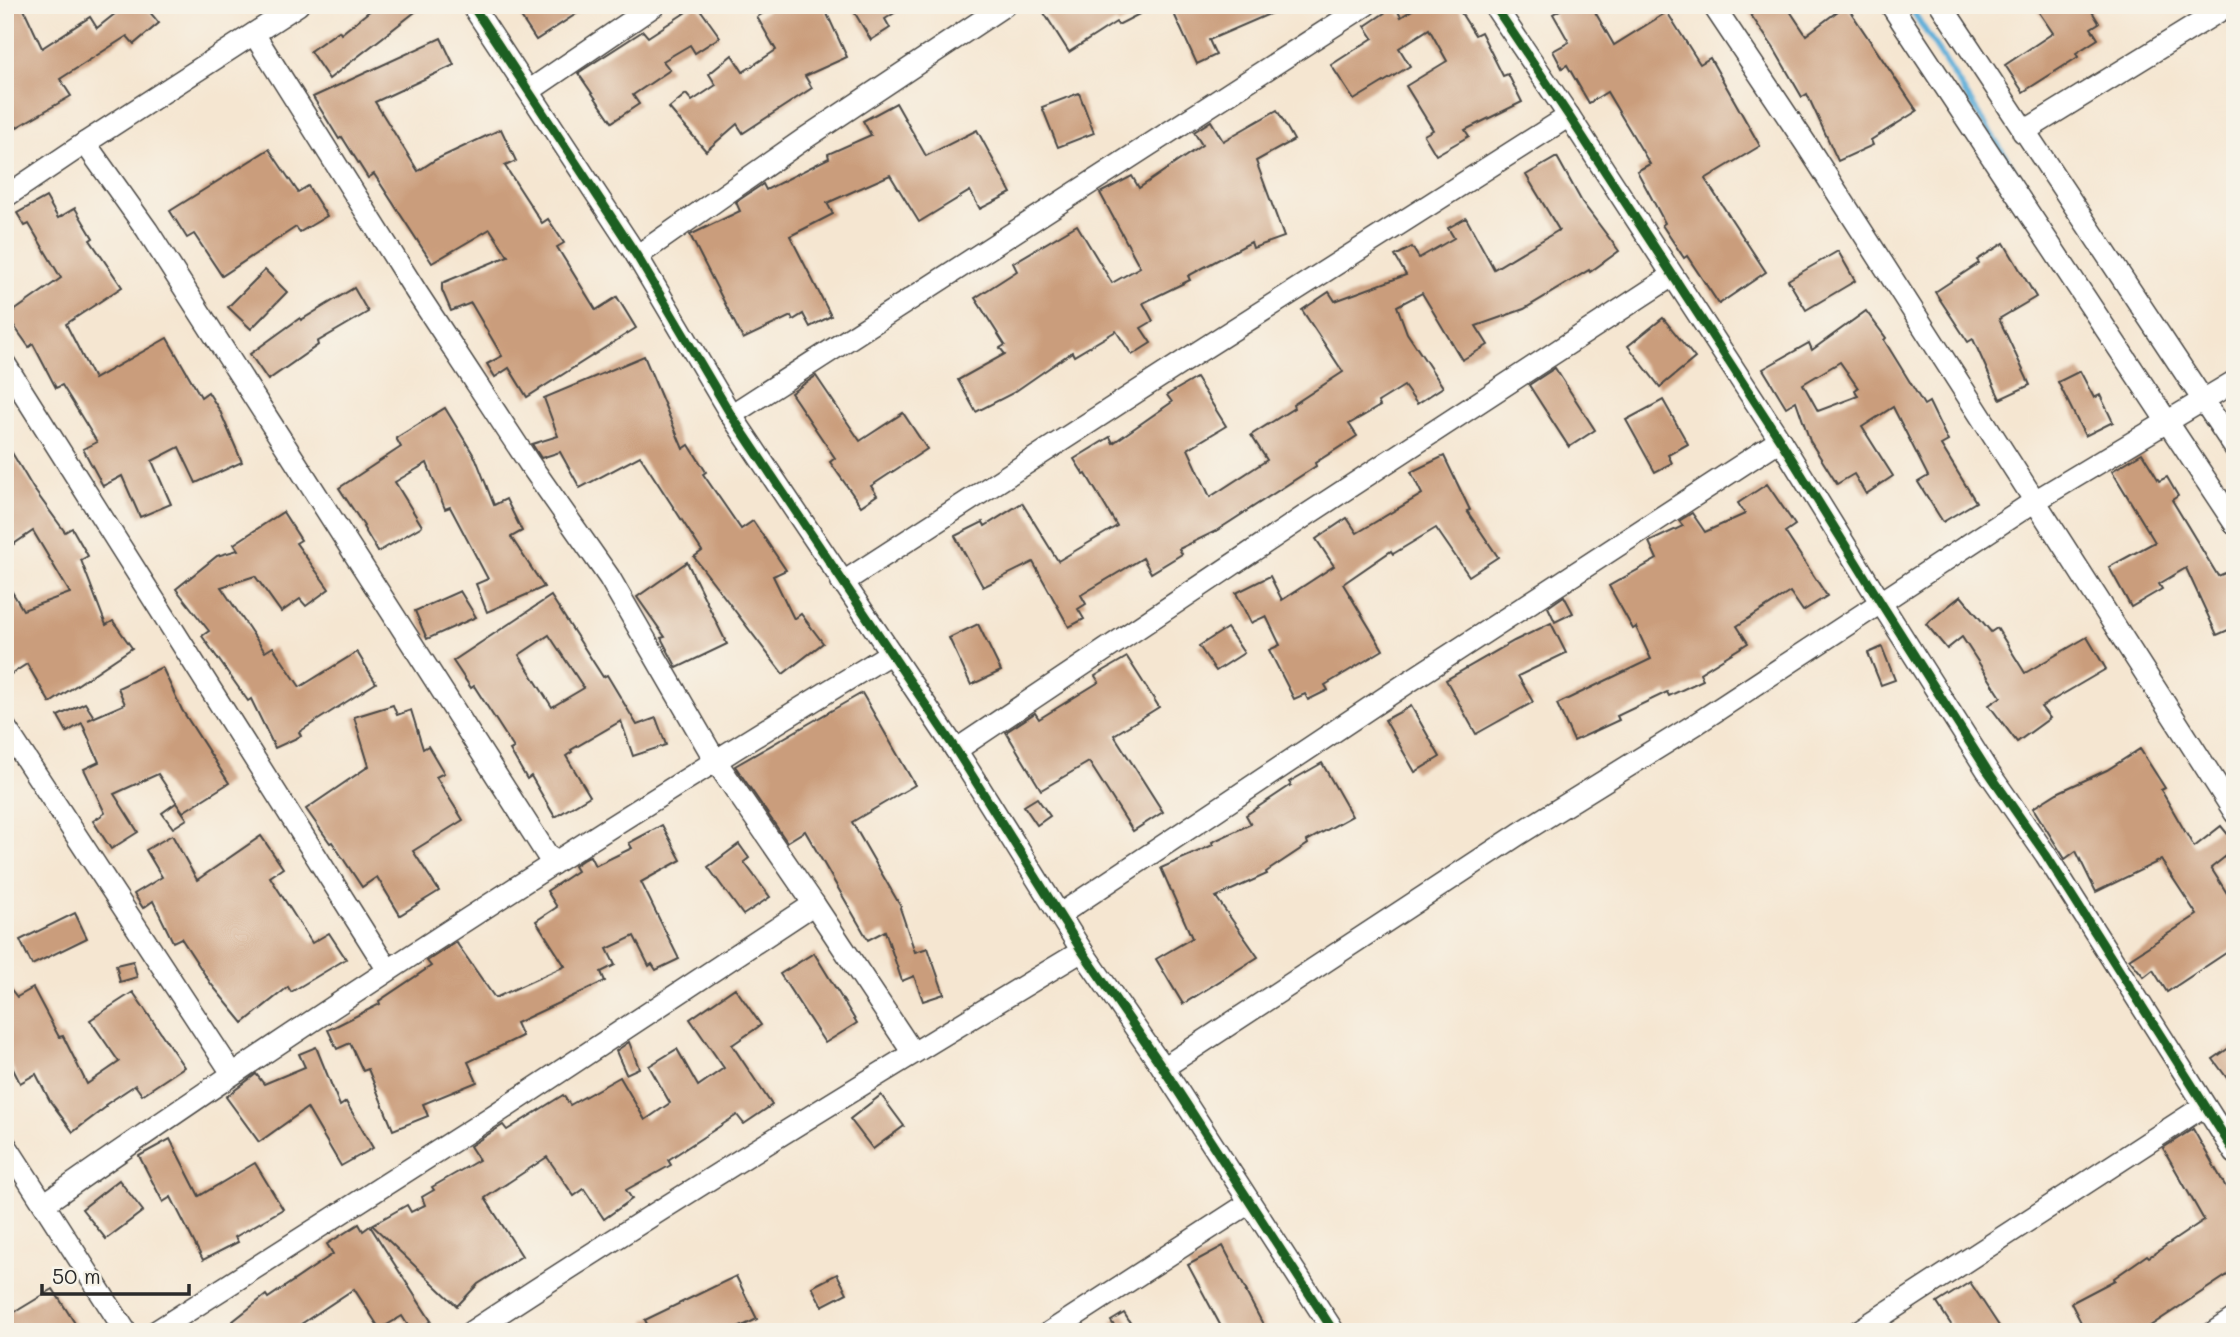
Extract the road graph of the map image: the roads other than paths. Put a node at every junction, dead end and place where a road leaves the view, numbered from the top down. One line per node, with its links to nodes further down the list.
1 (298, 5): 11 (street)
2 (472, 5): 12 (street)
3 (655, 5): 12 (street)
4 (1005, 5): 17 (street)
5 (1366, 5): 22 (street)
6 (1494, 5): 13 (street)
7 (1713, 5): 26 (street)
8 (1891, 5): 23 (street)
9 (2229, 5): 14 (street)
10 (1946, 7): 14 (street)
11 (254, 34): 15 (street); 33 (street)
12 (528, 91): 17 (street)
13 (1569, 116): 18 (street); 28 (street)
14 (2023, 132): 21 (street)
15 (85, 143): 16 (street); 35 (street)
16 (5, 197)
17 (637, 256): 22 (street)
18 (1672, 275): 24 (street); 32 (street)
19 (5, 364): 39 (street)
20 (2235, 381): 21 (street)
21 (2202, 400): 23 (street); 25 (street)
22 (731, 415): 28 (street)
23 (2168, 422): 26 (street); 27 (street)
24 (1780, 440): 29 (street); 37 (street)
25 (2235, 448)
26 (2035, 501): 29 (street); 34 (street)
27 (2235, 524)
28 (842, 583): 30 (street)
29 (1881, 603): 41 (street); 43 (street)
30 (891, 653): 32 (street); 33 (street)
31 (5, 727): 42 (street)
32 (956, 750): 37 (street)
33 (715, 760): 35 (street); 36 (street)
34 (2235, 813)
35 (553, 864): 39 (street)
36 (814, 904): 40 (street); 50 (street)
37 (1059, 915): 38 (street)
38 (1082, 951): 40 (street); 41 (street)
39 (388, 970): 42 (street)
40 (913, 1053): 51 (street)
41 (1163, 1068): 46 (street)
42 (232, 1073): 47 (street)
43 (2204, 1105): 45 (street); 54 (street)
44 (5, 1144): 47 (street)
45 (2235, 1153)
46 (1249, 1203): 52 (street); 53 (street)
47 (44, 1204): 49 (street)
48 (2235, 1318): 55 (street)
49 (126, 1332)
50 (155, 1332)
51 (471, 1332)
52 (1050, 1332)
53 (1334, 1332)
54 (1857, 1332)
55 (2214, 1332)

